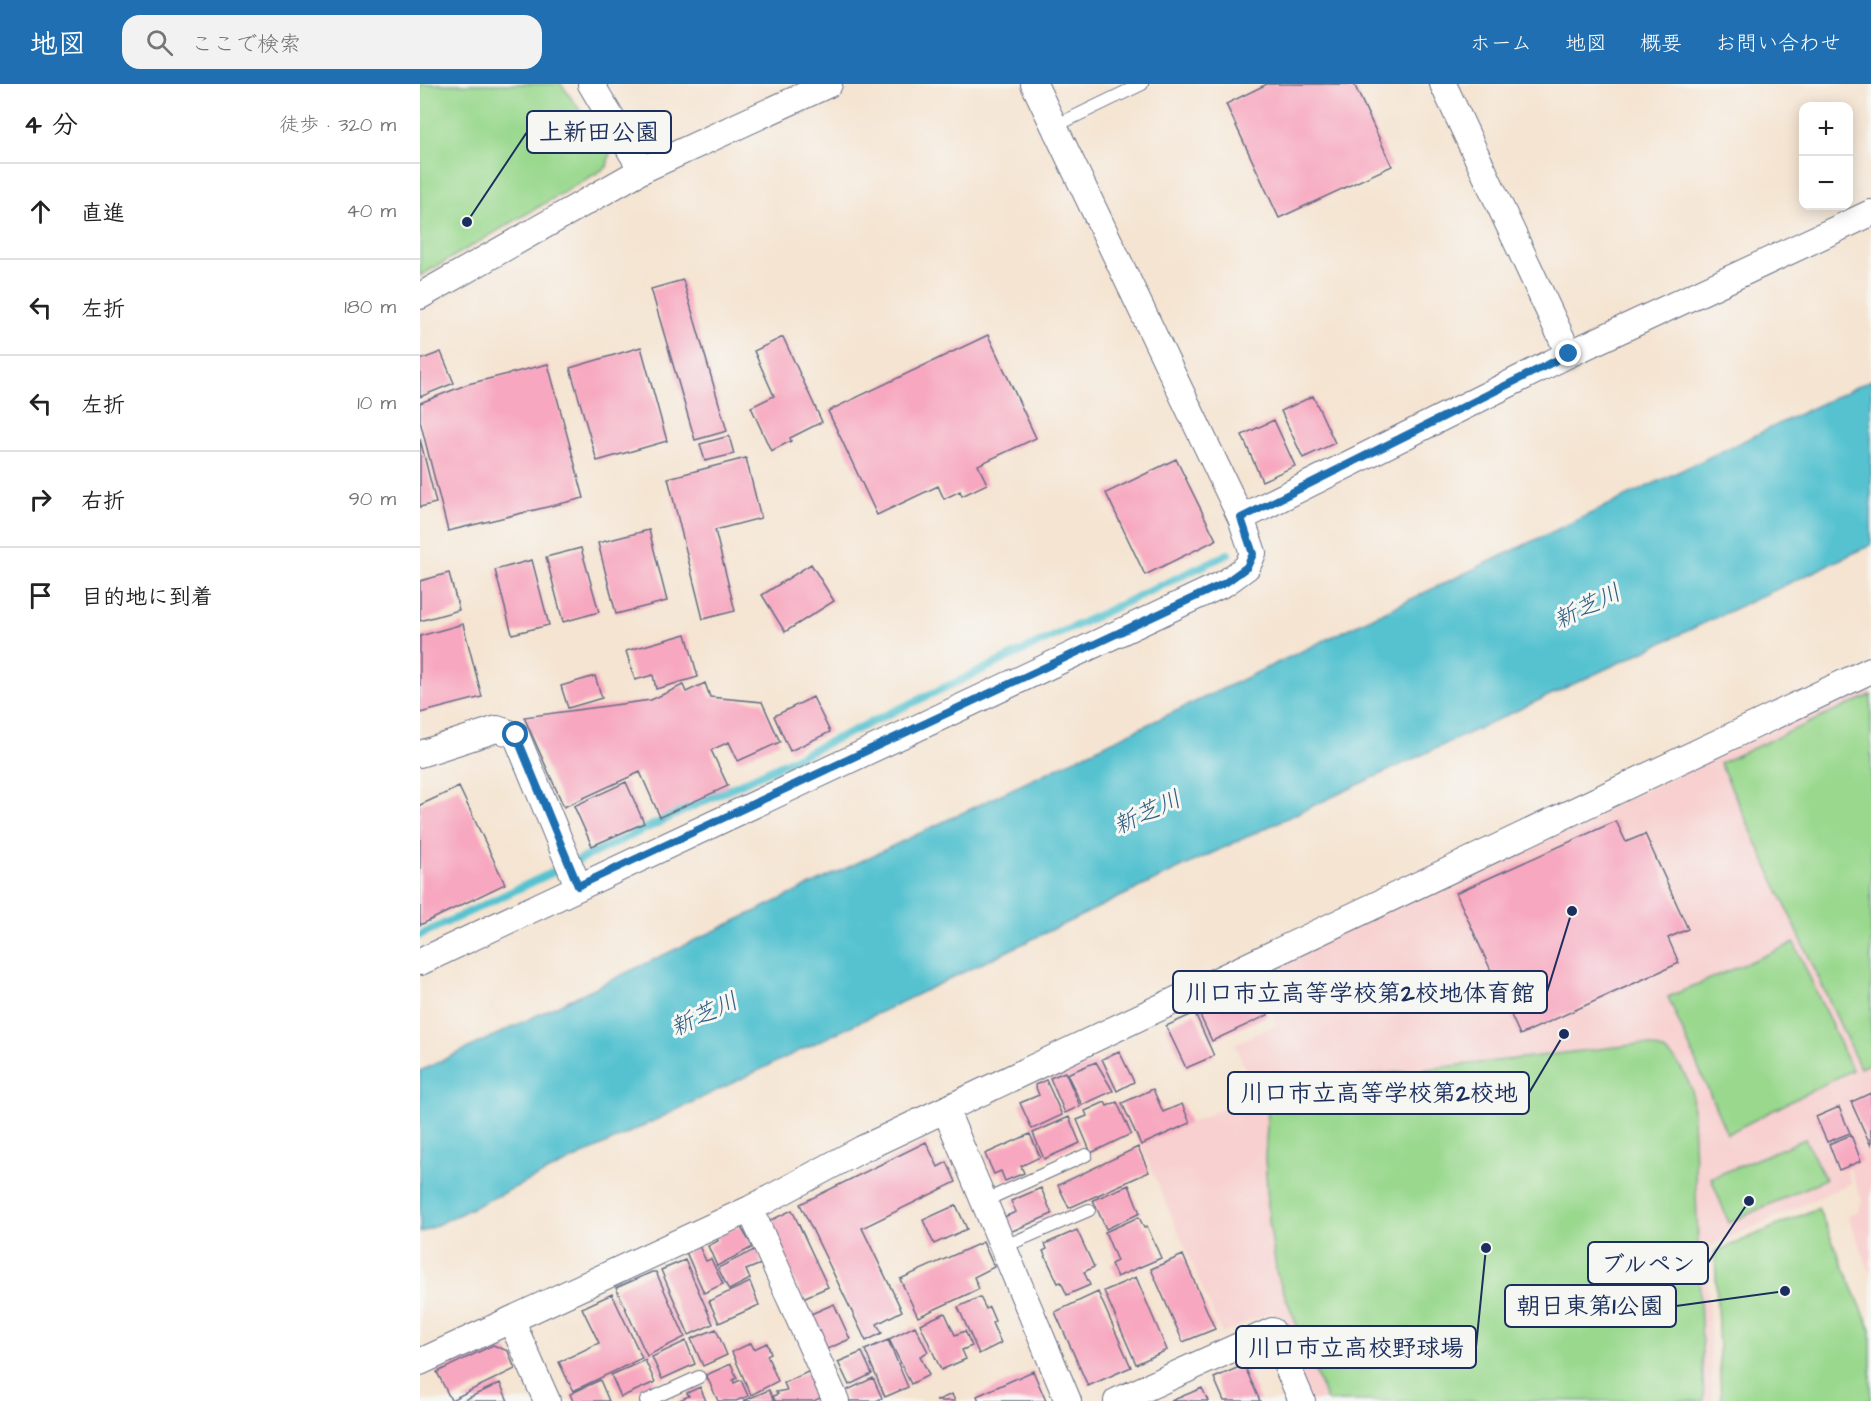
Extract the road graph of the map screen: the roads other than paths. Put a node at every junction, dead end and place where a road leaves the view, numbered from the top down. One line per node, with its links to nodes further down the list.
1 (591, 84): 7 (street)
2 (829, 84): 7 (street)
3 (1034, 84): 6 (street)
4 (1142, 84): 6 (lane)
5 (1443, 84): 10 (street)
6 (1055, 126): 11 (street)
7 (642, 170): 9 (street)
8 (1871, 213): 10 (street)
9 (420, 296)
10 (1569, 354): 11 (street)
11 (1241, 518): 14 (street)
12 (1871, 670): 16 (street)
13 (420, 754): 14 (street)
14 (578, 886): 15 (street)
15 (420, 962)
16 (946, 1111): 18 (street); 19 (street)
17 (1086, 1155): 18 (lane)
18 (984, 1201): 21 (street)
19 (750, 1209): 22 (street); 27 (street)
20 (1089, 1210): 21 (lane)
21 (1003, 1247): 28 (street)
22 (511, 1320): 23 (street); 25 (street)
23 (420, 1362)
24 (699, 1377): 26 (lane)
25 (547, 1401)
26 (646, 1401)
27 (836, 1401)
28 (1068, 1401)
29 (1117, 1401): 30 (street)
30 (1302, 1401)

